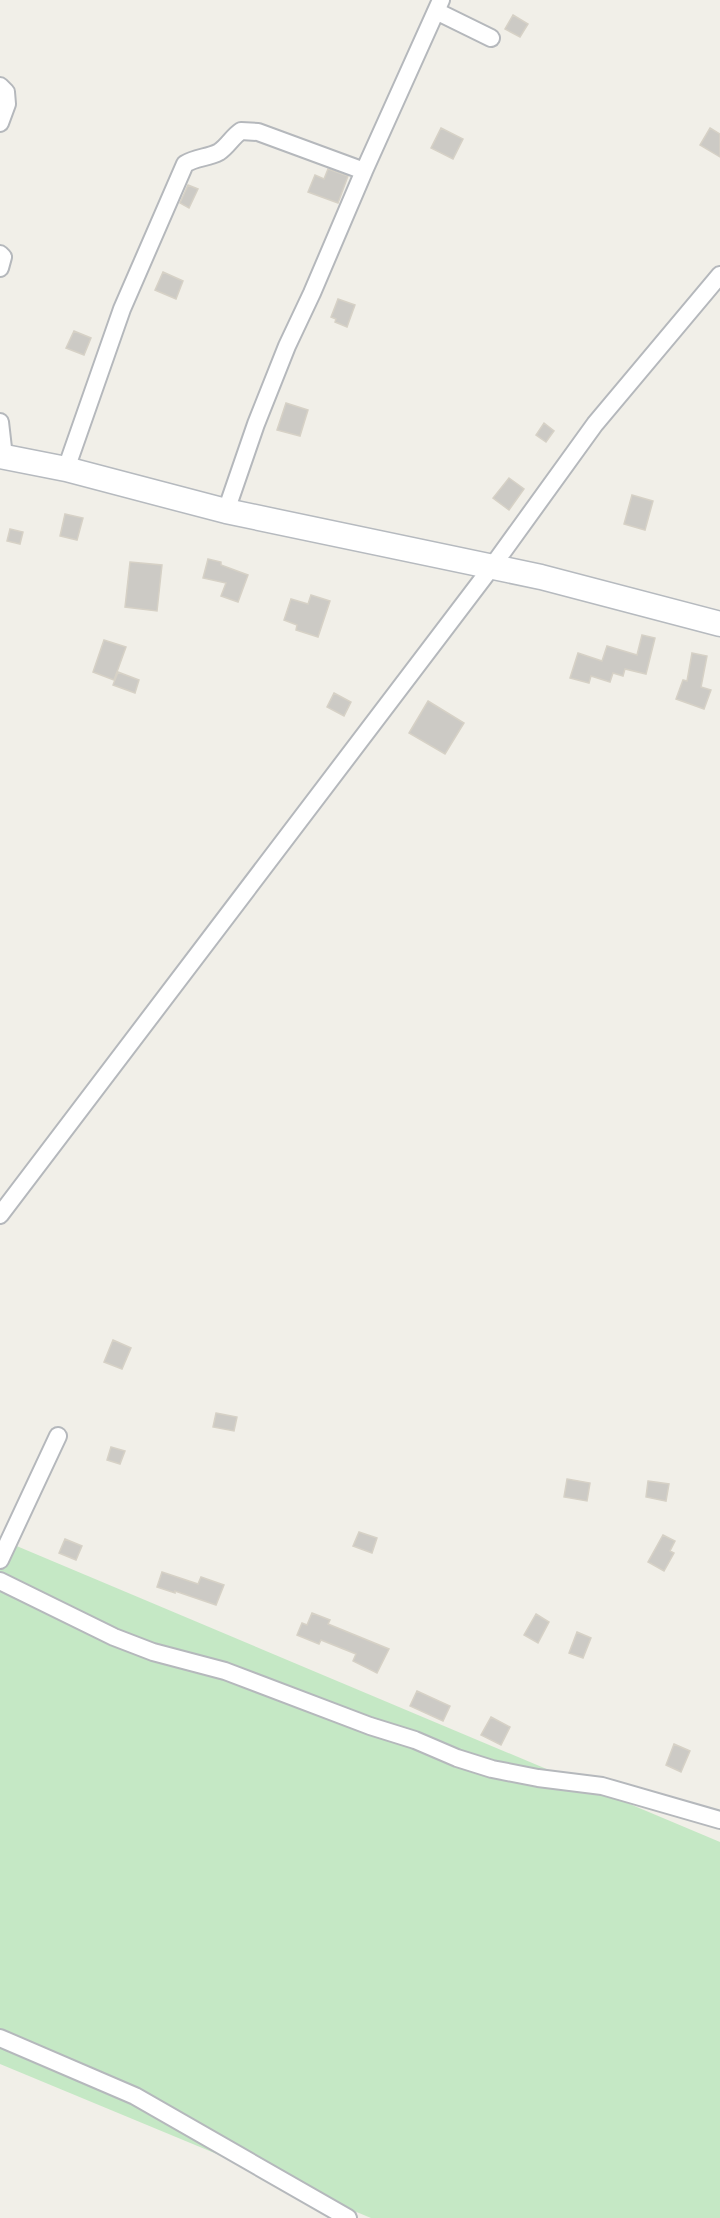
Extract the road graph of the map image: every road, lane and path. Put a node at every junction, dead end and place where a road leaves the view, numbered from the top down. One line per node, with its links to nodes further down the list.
1 (438, 5): 2 (street); 5 (street)
2 (491, 38)
3 (0, 86): 4 (street)
4 (0, 123)
5 (364, 171): 11 (street); 12 (street)
6 (0, 254): 7 (street)
7 (0, 268)
8 (720, 275): 13 (street)
9 (0, 422): 10 (street)
10 (2, 457): 11 (street)
11 (66, 469): 12 (street)
12 (226, 511): 13 (street)
13 (491, 568): 14 (street); 15 (street)
14 (720, 624)
15 (0, 1215)
16 (58, 1436): 17 (street)
17 (0, 1560)
18 (0, 1581): 19 (street)
19 (720, 1820)
20 (0, 2038): 21 (street)
21 (348, 2218)

